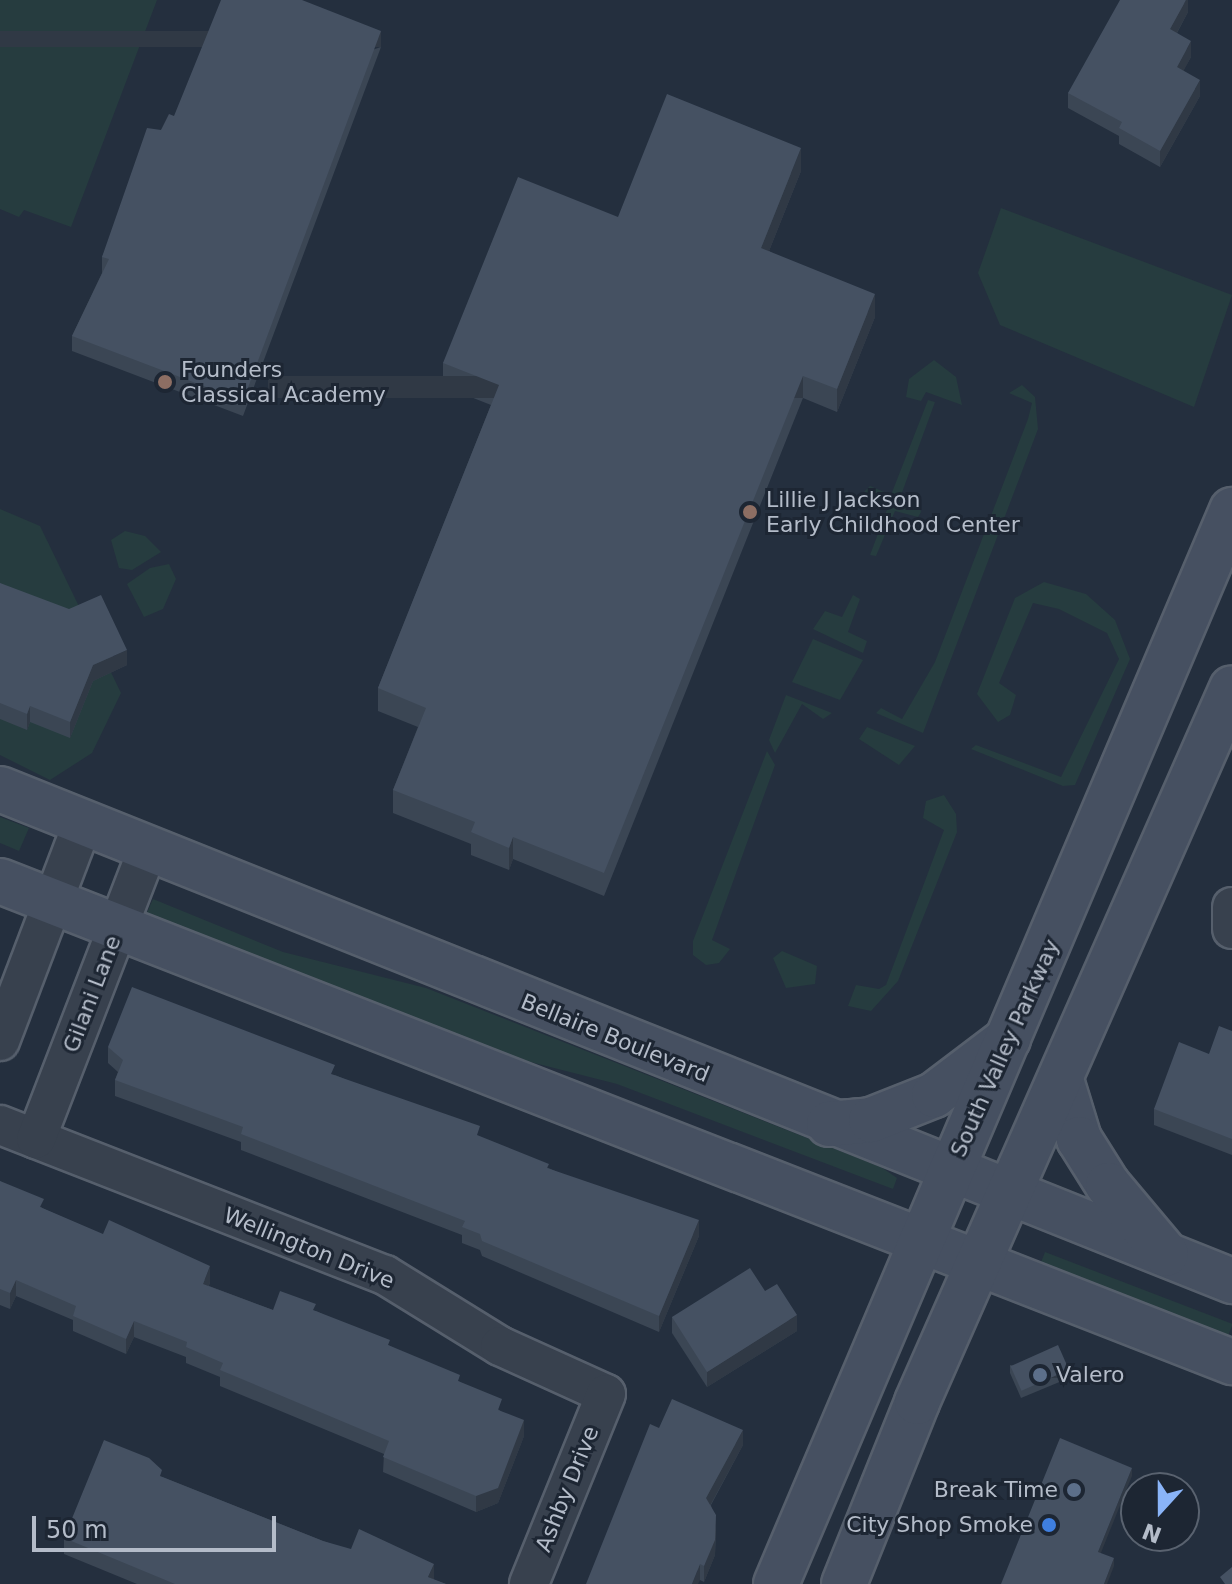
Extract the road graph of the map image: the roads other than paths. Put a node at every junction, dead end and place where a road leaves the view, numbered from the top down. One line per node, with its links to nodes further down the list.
1 (1232, 510): 11 (main road, South Valley Parkway)
2 (1232, 688): 13 (main road)
3 (0, 789): 4 (main road, Bellaire Boulevard)
4 (83, 822): 5 (main road, Bellaire Boulevard); 7 (street)
5 (148, 849): 9 (street, Gilani Lane); 14 (main road, Bellaire Boulevard)
6 (0, 881): 7 (main road)
7 (52, 902): 9 (main road); 12 (street)
8 (1232, 907): 10 (street)
9 (118, 927): 16 (street, Gilani Lane); 19 (main road)
10 (1232, 929)
11 (1013, 1036): 14 (main road); 17 (main road, South Valley Parkway)
12 (0, 1041)
13 (1061, 1080): 18 (main road); 20 (main road)
14 (829, 1124): 17 (main road, Bellaire Boulevard)
15 (0, 1125): 16 (street, Wellington Drive)
16 (36, 1139): 24 (street, Wellington Drive)
17 (951, 1172): 18 (main road, Bellaire Boulevard); 19 (main road, South Valley Parkway)
18 (1009, 1196): 20 (main road, Bellaire Boulevard); 21 (main road)
19 (920, 1240): 21 (main road); 26 (main road, South Valley Parkway)
20 (1167, 1256): 22 (main road, Bellaire Boulevard)
21 (979, 1263): 23 (main road); 27 (main road)
22 (1232, 1281)
23 (1232, 1362)
24 (606, 1394): 25 (street, Ashby Drive)
25 (529, 1584)
26 (776, 1584)
27 (844, 1584)

